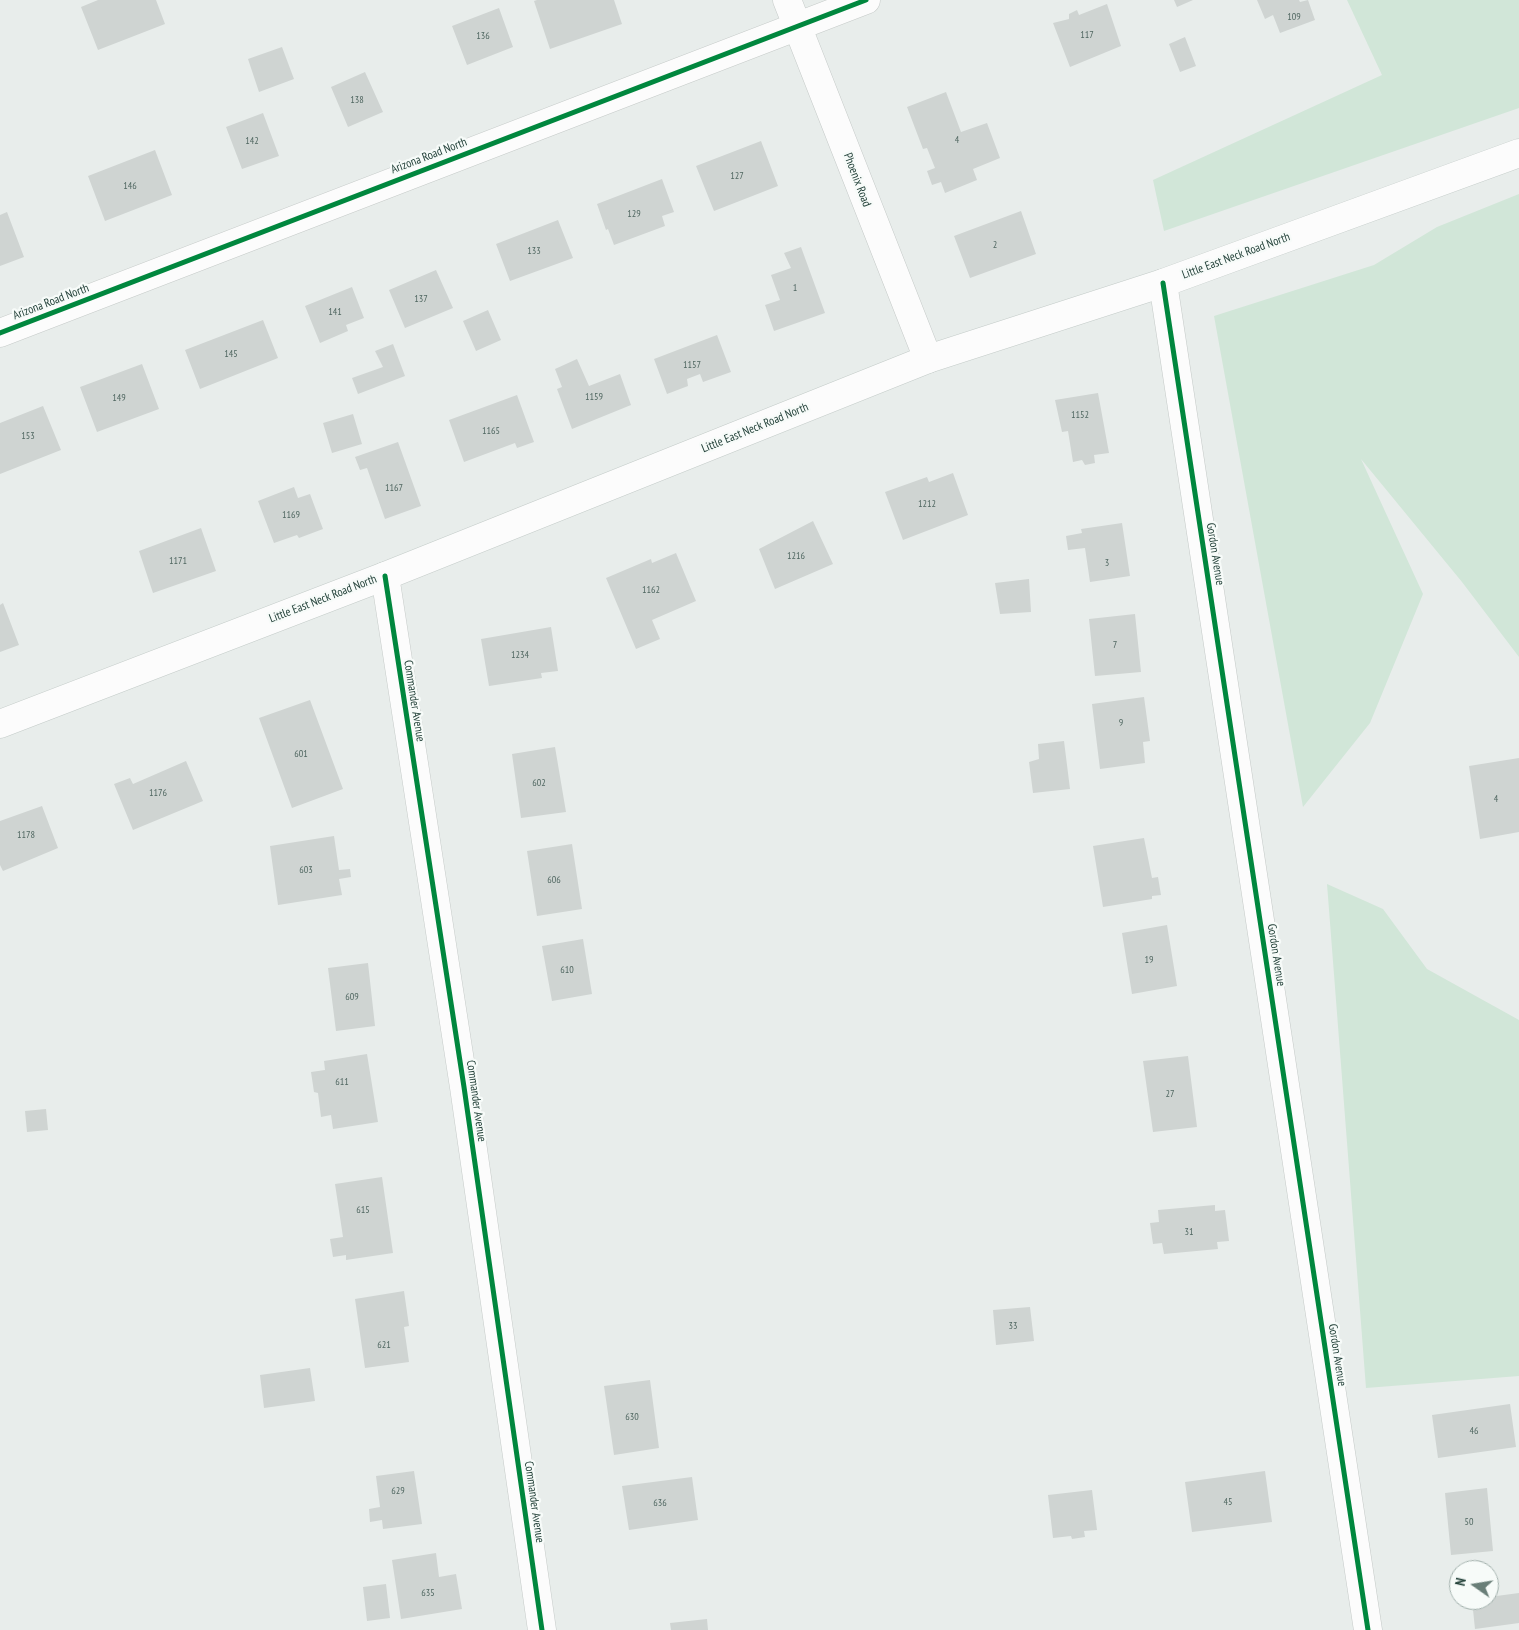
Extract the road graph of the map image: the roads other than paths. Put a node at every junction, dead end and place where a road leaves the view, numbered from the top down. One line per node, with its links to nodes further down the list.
1 (787, 0): 3 (street, Phoenix Road)
2 (866, 0): 3 (street, Arizona Road North)
3 (797, 26): 6 (street, Arizona Road North); 7 (street, Phoenix Road)
4 (1518, 153): 5 (street, Little East Neck Road North)
5 (1163, 283): 7 (street, Little East Neck Road North); 11 (street, Gordon Avenue)
6 (0, 332)
7 (928, 359): 8 (street, Little East Neck Road North)
8 (384, 576): 9 (street, Little East Neck Road North); 10 (street, Commander Avenue)
9 (0, 724)
10 (542, 1630)
11 (1368, 1630)

